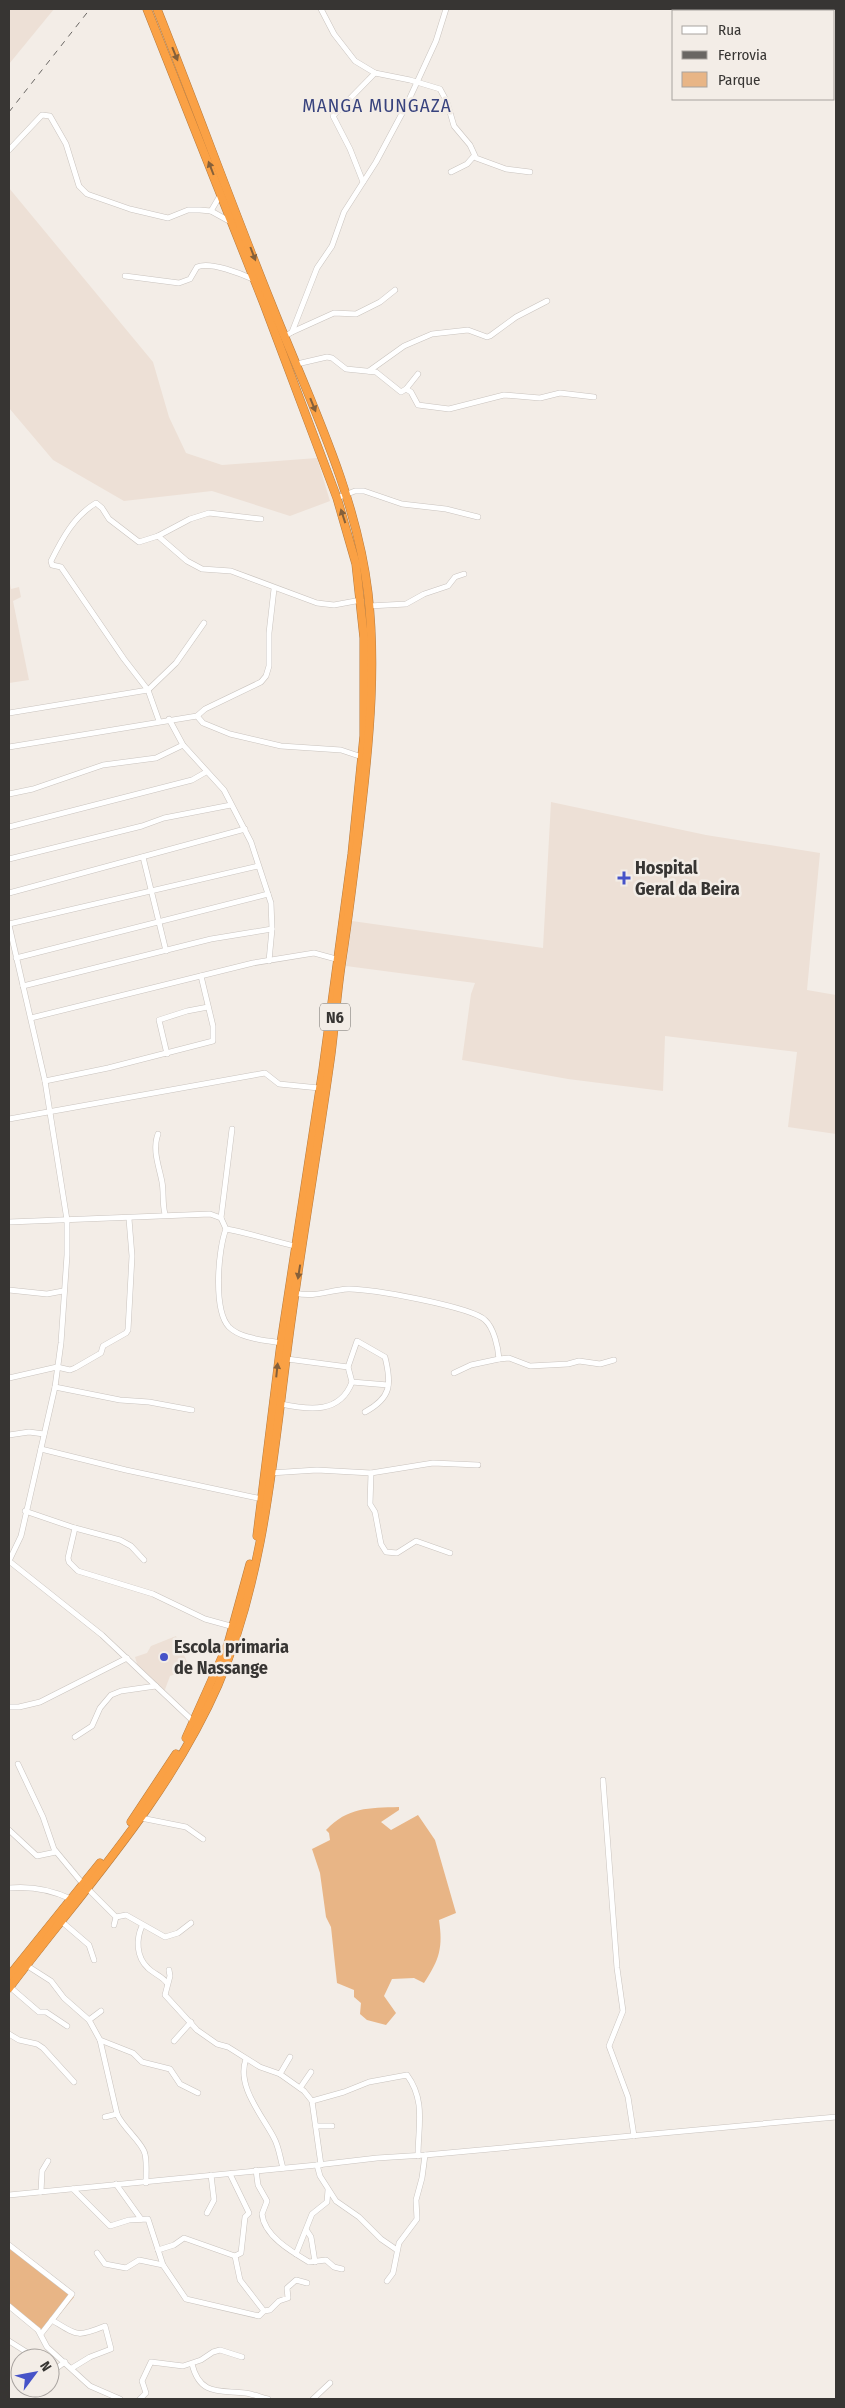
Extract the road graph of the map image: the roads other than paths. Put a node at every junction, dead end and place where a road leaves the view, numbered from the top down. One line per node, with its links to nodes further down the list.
1 (147, 9): 12 (highway, N6, one-way to 1)
2 (156, 9): 19 (highway, N6, one-way to 19)
3 (322, 9): 5 (street)
4 (446, 9): 6 (street)
5 (376, 73): 6 (street); 11 (street)
6 (416, 82): 8 (street); 11 (street)
7 (9, 150): 13 (street)
8 (474, 156): 9 (street); 10 (street)
9 (451, 172)
10 (530, 172)
11 (363, 182): 19 (street)
12 (221, 194): 13 (street); 14 (highway, N6)
13 (211, 211): 14 (street)
14 (233, 223): 16 (highway, N6)
15 (125, 276): 16 (street)
16 (254, 280): 20 (highway, N6)
17 (395, 290): 19 (street)
18 (546, 301): 22 (street)
19 (288, 334): 20 (street); 21 (highway, N6)
20 (277, 341): 27 (highway, N6)
21 (296, 364): 22 (street); 26 (highway, N6, one-way to 26)
22 (369, 371): 24 (street)
23 (418, 374): 24 (street)
24 (406, 389): 25 (street)
25 (594, 397)
26 (345, 495): 27 (street); 28 (street); 34 (highway, N6)
27 (337, 498): 33 (highway, N6, one-way to 27)
28 (478, 517)
29 (261, 520): 30 (street)
30 (158, 536): 32 (street); 36 (street)
31 (464, 574): 34 (street)
32 (274, 589): 33 (street); 38 (street)
33 (361, 600): 43 (highway, N6)
34 (369, 606): 83 (highway, N6, one-way to 83)
35 (204, 623): 36 (street)
36 (148, 690): 37 (street); 40 (street)
37 (9, 713)
38 (197, 716): 39 (street); 43 (street)
39 (169, 719): 40 (street); 41 (street)
40 (160, 721): 42 (street)
41 (183, 746): 44 (street); 45 (street)
42 (9, 748)
43 (362, 757): 61 (highway, N6)
44 (206, 772): 46 (street); 47 (street)
45 (9, 794)
46 (231, 805): 48 (street); 50 (street)
47 (9, 827)
48 (245, 829): 49 (street); 51 (street)
49 (143, 857): 52 (street); 53 (street)
50 (9, 859)
51 (258, 866): 52 (street); 54 (street)
52 (152, 891): 55 (street); 56 (street)
53 (9, 893)
54 (268, 894): 55 (street); 57 (street)
55 (159, 922): 59 (street); 60 (street)
56 (9, 924): 58 (street)
57 (272, 929): 59 (street); 62 (street)
58 (10, 942): 60 (street)
59 (166, 951): 64 (street)
60 (16, 958): 64 (street)
61 (336, 959): 62 (street); 69 (highway, N6)
62 (268, 961): 63 (street)
63 (200, 976): 65 (street); 66 (street)
64 (23, 986): 66 (street)
65 (208, 1007): 67 (street); 67 (street)
66 (31, 1018): 68 (street)
67 (167, 1054): 68 (street)
68 (45, 1081): 70 (street)
69 (319, 1088): 70 (street); 80 (highway, N6)
70 (50, 1111): 71 (street); 77 (street)
71 (9, 1119)
72 (232, 1129): 76 (street)
73 (158, 1134): 74 (street)
74 (164, 1214): 75 (street); 76 (street)
75 (129, 1218): 77 (street); 88 (street)
76 (221, 1218): 79 (street)
77 (67, 1220): 78 (street); 82 (street)
78 (9, 1222)
79 (226, 1229): 80 (street); 84 (street)
80 (295, 1246): 84 (highway, N6)
81 (9, 1290): 82 (street)
82 (63, 1291): 88 (street)
83 (295, 1293): 85 (highway, N6); 86 (street)
84 (281, 1343): 103 (highway, N6, one-way to 84)
85 (287, 1358): 89 (street); 95 (highway, N6)
86 (499, 1359): 87 (street); 90 (street)
87 (614, 1360)
88 (57, 1367): 91 (street); 94 (street)
89 (348, 1368): 92 (street); 93 (street)
90 (454, 1372)
91 (9, 1378)
92 (352, 1382): 93 (street); 95 (street)
93 (388, 1385): 97 (street)
94 (55, 1387): 96 (street); 98 (street)
95 (281, 1404): 103 (highway, N6)
96 (192, 1410)
97 (365, 1412)
98 (44, 1434): 99 (street); 100 (street)
99 (9, 1435)
100 (41, 1449): 104 (street); 105 (street)
101 (478, 1465): 102 (street)
102 (371, 1473): 103 (street); 107 (street)
103 (268, 1474): 104 (highway, N6); 118 (highway, N6)
104 (262, 1499): 110 (highway, N6)
105 (25, 1511): 106 (street); 109 (street)
106 (75, 1528): 108 (street); 110 (street)
107 (450, 1553)
108 (144, 1560)
109 (9, 1561): 111 (street)
110 (234, 1627): 114 (highway, N6)
111 (127, 1658): 112 (street); 113 (street)
112 (156, 1686): 114 (street); 115 (street)
113 (9, 1707)
114 (194, 1722): 122 (highway, N6)
115 (75, 1737)
116 (18, 1764): 121 (street)
117 (603, 1780): 157 (street)
118 (141, 1818): 120 (street); 122 (highway, N6)
119 (9, 1830): 121 (street)
120 (203, 1839)
121 (56, 1852): 122 (street)
122 (85, 1886): 124 (highway, N6); 125 (street); 126 (highway, N6)
123 (9, 1888): 124 (street)
124 (71, 1899): 132 (highway, N6)
125 (116, 1917): 128 (street); 129 (street)
126 (61, 1921): 130 (street); 131 (highway, N6)
127 (191, 1922): 129 (street)
128 (114, 1924)
129 (142, 1926): 135 (street)
130 (94, 1960)
131 (26, 1965): 136 (highway, N6); 138 (street)
132 (12, 1967): 134 (highway, N6)
133 (169, 1970): 135 (street)
134 (9, 1976)
135 (167, 1983): 139 (street)
136 (9, 1987): 140 (street)
137 (101, 2011): 138 (street)
138 (89, 2020): 142 (street)
139 (191, 2022): 143 (street); 145 (street)
140 (66, 2026)
141 (9, 2034): 148 (street)
142 (100, 2040): 150 (street); 152 (street)
143 (174, 2041)
144 (290, 2057): 147 (street)
145 (246, 2059): 147 (street); 162 (street)
146 (311, 2072): 149 (street)
147 (280, 2074): 149 (street)
148 (74, 2082)
149 (300, 2088): 151 (street)
150 (198, 2093)
151 (312, 2101): 155 (street); 159 (street)
152 (117, 2114): 153 (street); 166 (street)
153 (105, 2117)
154 (836, 2117): 157 (street)
155 (316, 2126): 156 (street); 161 (street)
156 (332, 2126)
157 (634, 2136): 158 (street)
158 (425, 2155): 159 (street); 177 (street)
159 (418, 2156): 161 (street)
160 (48, 2161): 170 (street)
161 (319, 2165): 162 (street); 169 (street)
162 (283, 2168): 163 (street)
163 (256, 2170): 164 (street); 179 (street)
164 (230, 2174): 165 (street); 180 (street)
165 (211, 2175): 166 (street); 172 (street)
166 (146, 2182): 167 (street)
167 (116, 2184): 168 (street); 173 (street)
168 (73, 2188): 170 (street); 173 (street)
169 (328, 2190): 174 (street); 177 (street)
170 (41, 2192): 171 (street)
171 (9, 2195)
172 (207, 2213)
173 (141, 2219): 176 (street)
174 (307, 2231): 179 (street); 181 (street)
175 (9, 2245): 188 (street)
176 (158, 2250): 180 (street); 182 (street)
177 (397, 2250): 184 (street)
178 (97, 2253): 182 (street)
179 (296, 2254): 181 (street)
180 (235, 2256): 187 (street)
181 (315, 2262): 183 (street)
182 (163, 2265): 187 (street)
183 (342, 2269)
184 (387, 2281)
185 (307, 2283): 187 (street)
186 (9, 2306): 189 (street)
187 (264, 2310)
188 (52, 2320): 189 (street); 196 (street)
189 (41, 2334): 193 (street)
190 (9, 2341): 191 (street)
191 (20, 2348)
192 (242, 2357): 194 (street)
193 (65, 2362): 195 (street); 196 (street)
194 (192, 2364): 199 (street); 200 (street)
195 (60, 2366)
196 (72, 2368): 198 (street)
197 (330, 2383): 201 (street)
198 (120, 2399)
199 (140, 2399)
200 (268, 2399)
201 (313, 2399)

